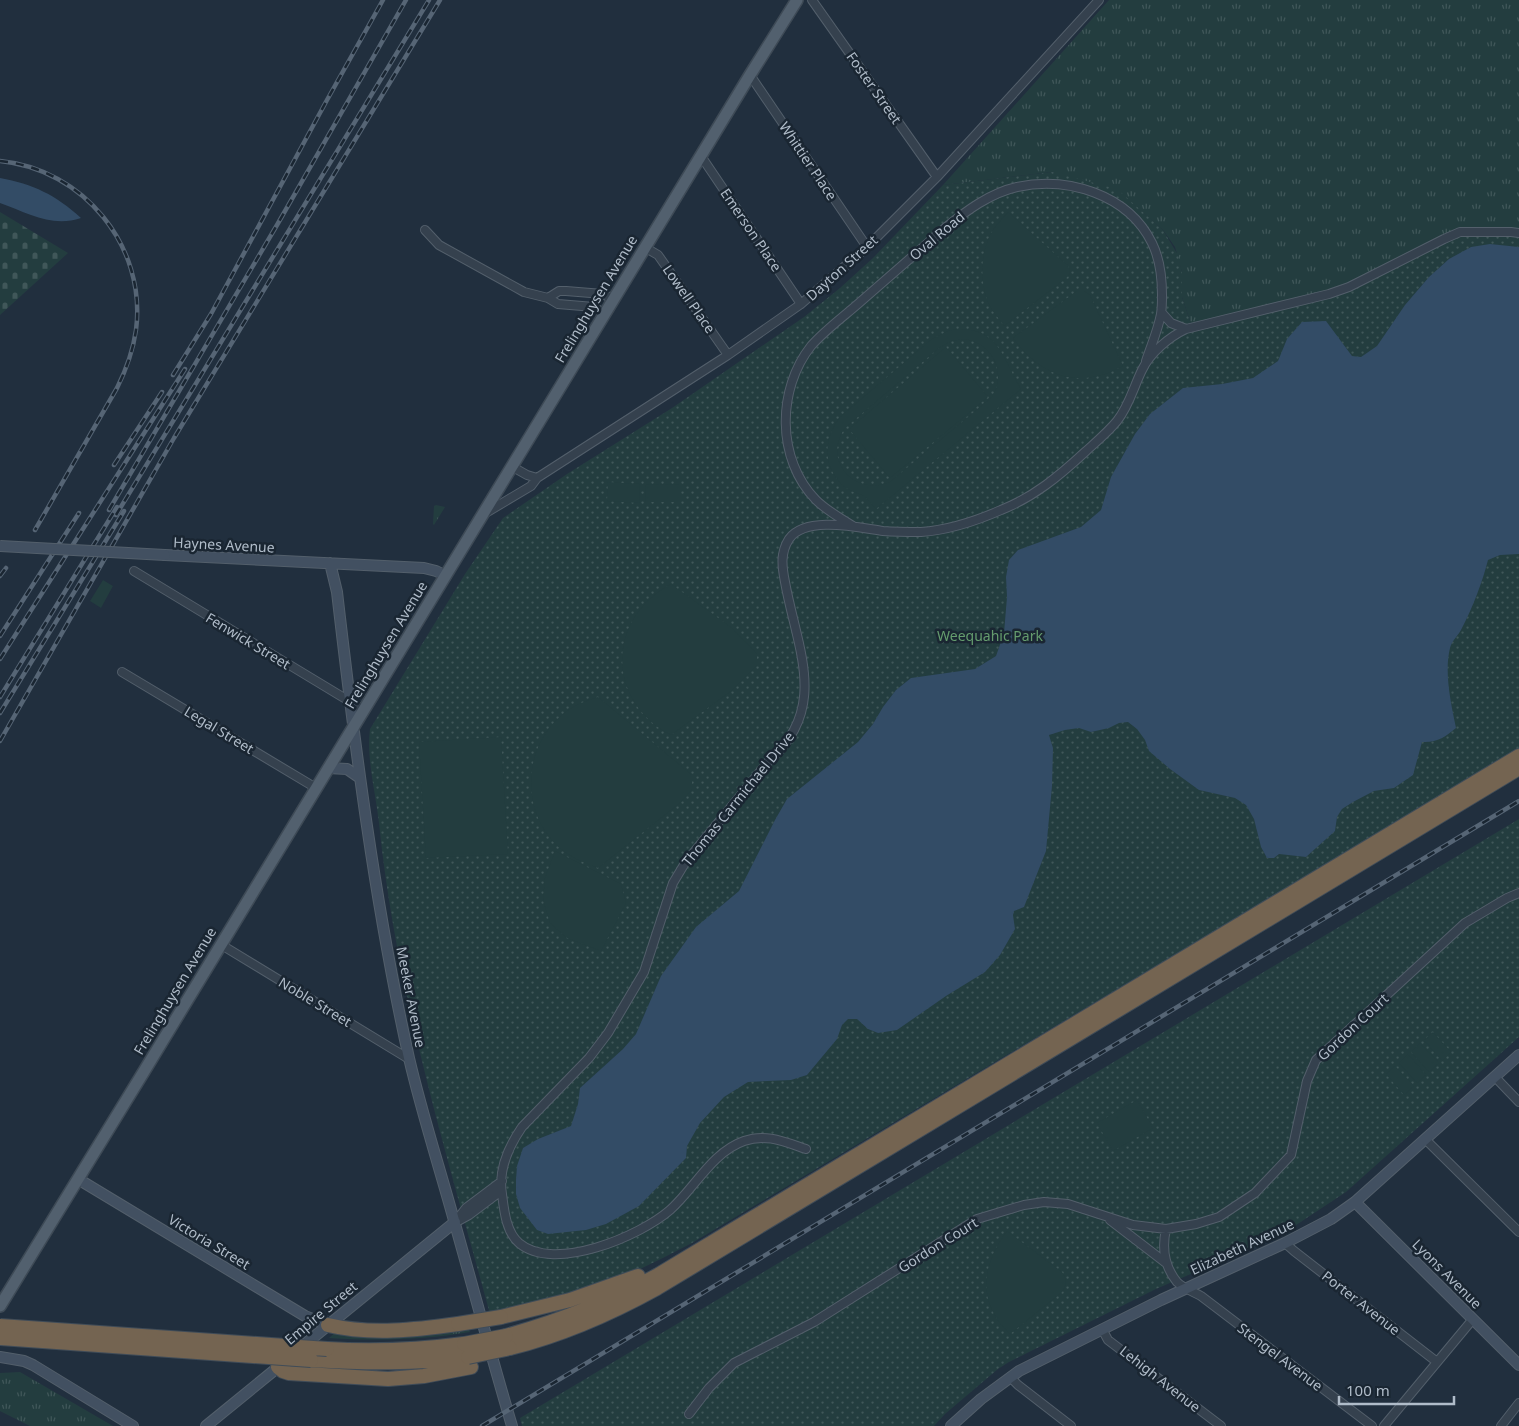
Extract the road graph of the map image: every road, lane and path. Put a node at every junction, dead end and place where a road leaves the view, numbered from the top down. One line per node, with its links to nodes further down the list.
1 (797, 0): 4 (main road, Frelinghuysen Avenue)
2 (812, 0): 6 (street, Foster Street)
3 (1099, 0): 6 (street, Dayton Street)
4 (750, 75): 5 (main road, Frelinghuysen Avenue); 9 (street, Whittier Place)
5 (701, 156): 10 (main road, Frelinghuysen Avenue); 13 (street, Emerson Place)
6 (937, 177): 9 (street, Dayton Street)
7 (425, 230): 11 (street)
8 (1519, 233): 16 (street, Thomas Carmichael Drive)
9 (867, 247): 13 (street, Dayton Street)
10 (646, 248): 12 (main road, Frelinghuysen Avenue); 17 (street, Lowell Place)
11 (548, 298): 12 (street); 15 (street)
12 (614, 300): 15 (main road, Frelinghuysen Avenue)
13 (801, 304): 17 (street, Dayton Street)
14 (1162, 313): 16 (street); 18 (street, Oval Road); 22 (street, Oval Road)
15 (605, 314): 19 (main road, Frelinghuysen Avenue)
16 (1186, 329): 18 (street, Thomas Carmichael Drive)
17 (728, 355): 20 (street, Dayton Street)
18 (1143, 367): 22 (street, Thomas Carmichael Drive)
19 (512, 466): 20 (street); 21 (main road, Frelinghuysen Avenue)
20 (537, 478): 21 (street, Dayton Street)
21 (482, 515): 26 (main road, Frelinghuysen Avenue)
22 (853, 526): 45 (street, Thomas Carmichael Drive)
23 (0, 546): 24 (main road, Haynes Avenue, bridge)
24 (330, 562): 26 (main road, Haynes Avenue); 28 (main road, Meeker Avenue)
25 (134, 571): 28 (street, Fenwick Street)
26 (446, 576): 29 (main road, Frelinghuysen Avenue)
27 (122, 672): 35 (street, Legal Street)
28 (351, 703): 29 (street, Fenwick Street); 30 (main road, Meeker Avenue)
29 (364, 710): 30 (main road, Frelinghuysen Avenue)
30 (354, 726): 32 (main road, Frelinghuysen Avenue); 34 (main road, Meeker Avenue)
31 (1519, 756): 52 (highway)
32 (328, 768): 34 (main road); 35 (main road, Frelinghuysen Avenue)
33 (1519, 768): 62 (highway)
34 (360, 778): 39 (main road, Meeker Avenue)
35 (316, 788): 37 (main road, Frelinghuysen Avenue)
36 (1519, 893): 50 (street, Gordon Court)
37 (220, 944): 39 (street, Noble Street); 44 (main road, Frelinghuysen Avenue)
38 (1519, 1055): 40 (main road, Elizabeth Avenue)
39 (409, 1059): 49 (main road, Meeker Avenue)
40 (1495, 1078): 41 (street); 42 (main road, Elizabeth Avenue)
41 (1519, 1102)
42 (1425, 1139): 47 (main road, Elizabeth Avenue); 51 (street)
43 (806, 1148): 46 (street, Thomas Carmichael Drive)
44 (78, 1179): 56 (main road, Frelinghuysen Avenue); 58 (main road, Victoria Street)
45 (502, 1181): 46 (street, Thomas Carmichael Drive); 49 (street)
46 (501, 1190): 49 (street)
47 (1355, 1202): 53 (main road, Elizabeth Avenue); 57 (main road, Lyons Avenue)
48 (1107, 1218): 50 (street, Gordon Court); 54 (street); 70 (street, Gordon Court)
49 (455, 1222): 58 (main road, Empire Street); 73 (main road, Meeker Avenue)
50 (1166, 1229): 54 (street)
51 (1519, 1232)
52 (714, 1241): 58 (highway, bridge); 62 (highway)
53 (1286, 1243): 55 (main road, Elizabeth Avenue); 65 (street, Porter Avenue)
54 (1166, 1263): 55 (street, Stengel Avenue)
55 (1187, 1288): 60 (main road, Elizabeth Avenue); 77 (street, Stengel Avenue)
56 (0, 1306)
57 (1473, 1319): 65 (street); 66 (main road, Lyons Avenue)
58 (328, 1325): 67 (main road, Empire Street)
59 (0, 1326): 63 (highway, bridge)
60 (1102, 1329): 68 (main road, Elizabeth Avenue); 76 (street, Lehigh Avenue)
61 (0, 1338): 63 (highway, bridge)
62 (509, 1347): 63 (highway); 63 (highway, bridge)
63 (467, 1356): 67 (highway)
64 (0, 1357): 71 (main road)
65 (1437, 1362): 78 (street)
66 (1519, 1365)
67 (278, 1367): 72 (main road, Empire Street)
68 (1010, 1376): 74 (main road, Elizabeth Avenue); 75 (street)
69 (1519, 1403): 79 (street)
70 (688, 1414)
71 (132, 1426)
72 (206, 1426)
73 (512, 1426)
74 (951, 1426)
75 (1071, 1426)
76 (1221, 1426)
77 (1372, 1426)
78 (1384, 1426)
79 (1501, 1426)

